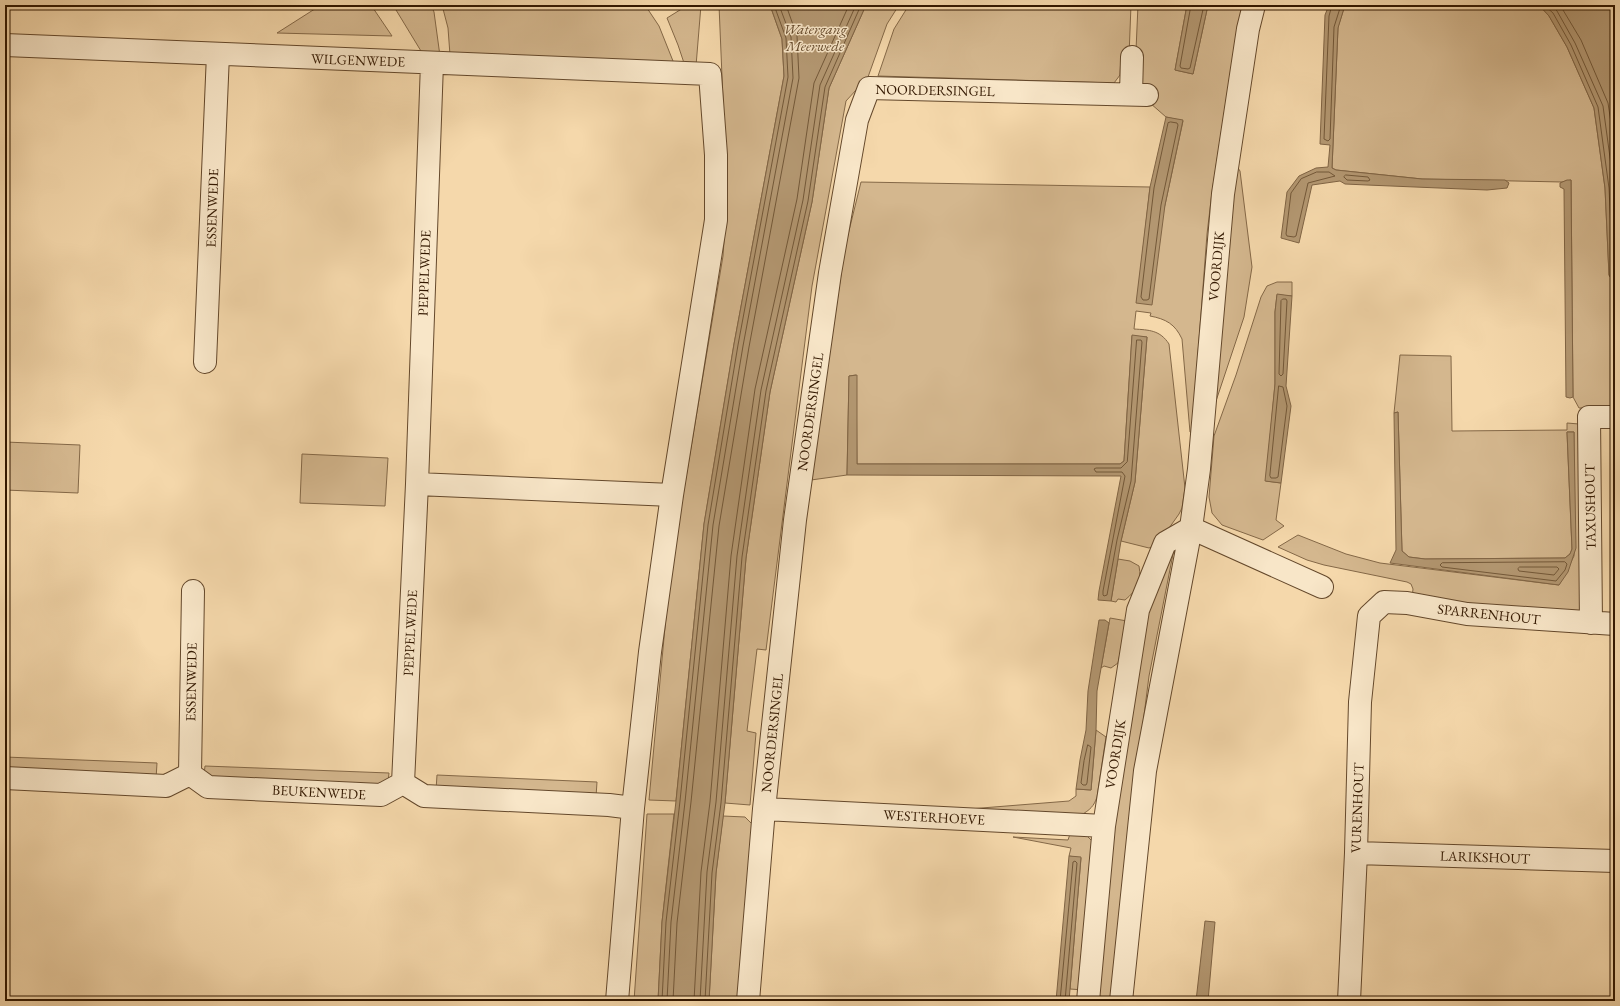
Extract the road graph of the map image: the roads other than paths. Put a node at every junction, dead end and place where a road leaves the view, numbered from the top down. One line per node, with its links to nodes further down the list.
1 (1254, 5): 10 (street, VOORDIJK)
2 (5, 45): 3 (street, WILGENWEDE)
3 (218, 54): 5 (street, WILGENWEDE); 6 (street, ESSENWEDE)
4 (1132, 57): 20 (street, NOORDERSINGEL)
5 (432, 63): 8 (street, PEPPELWEDE); 9 (street, WILGENWEDE)
6 (205, 362)
7 (1615, 417): 14 (street, TAXUSHOUT)
8 (417, 484): 9 (street); 18 (street, PEPPELWEDE)
9 (672, 495): 19 (street)
10 (1191, 528): 11 (street); 21 (street, VOORDIJK); 27 (street, VOORDIJK)
11 (1322, 587)
12 (193, 591): 16 (street, ESSENWEDE)
13 (1369, 616): 14 (street, SPARRENHOUT); 22 (street, VURENHOUT)
14 (1591, 623): 15 (street, SPARRENHOUT)
15 (1615, 624)
16 (190, 774): 17 (street); 18 (street, BEUKENWEDE)
17 (5, 778)
18 (403, 783): 19 (street)
19 (633, 808): 24 (street)
20 (764, 809): 21 (street, WESTERHOEVE); 25 (street, NOORDERSINGEL)
21 (1104, 826): 26 (street, VOORDIJK)
22 (1356, 853): 23 (street, LARIKSHOUT); 28 (street, VURENHOUT)
23 (1615, 861)
24 (617, 1001)
25 (748, 1001)
26 (1088, 1001)
27 (1121, 1001)
28 (1349, 1001)

